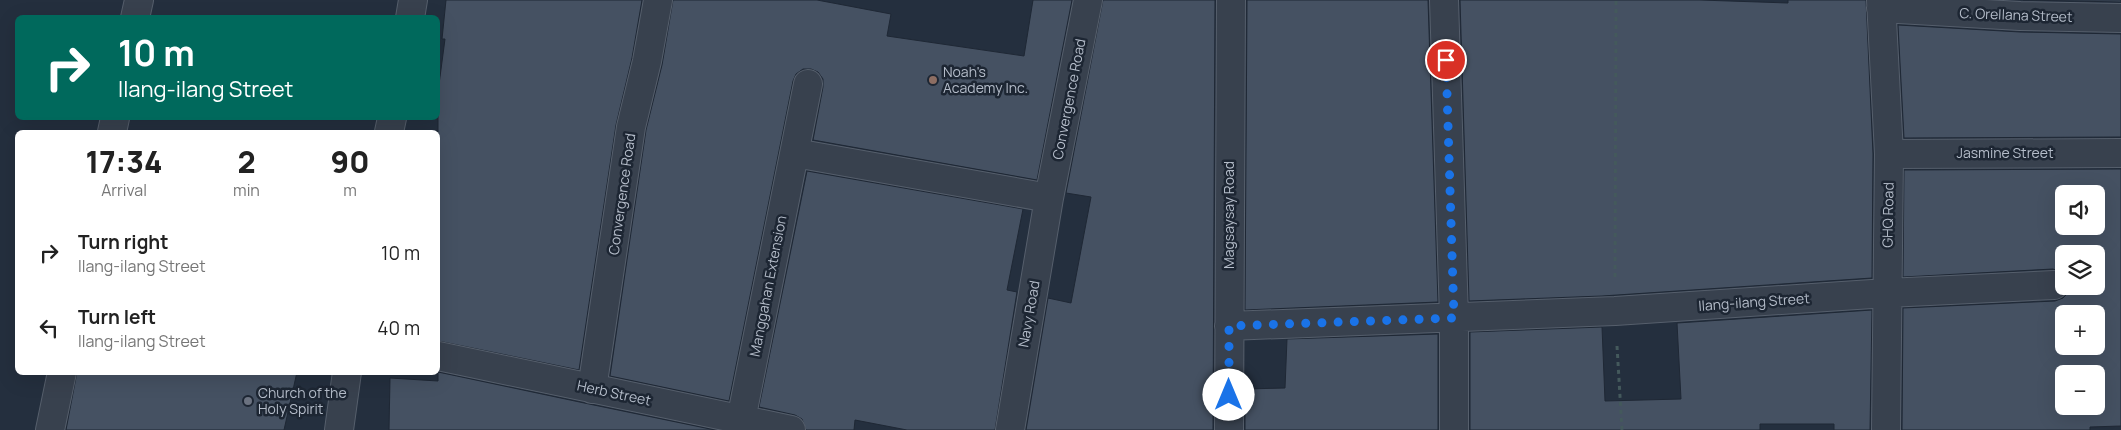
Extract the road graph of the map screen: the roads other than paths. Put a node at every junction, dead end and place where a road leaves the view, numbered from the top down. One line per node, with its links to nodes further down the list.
1 (139, 0): 9 (street)
2 (413, 0): 10 (street)
3 (658, 0): 24 (street, Convergence Road)
4 (1088, 0): 16 (street, Convergence Road)
5 (1231, 0): 20 (street, Magsaysay Road)
6 (1444, 0): 19 (street)
7 (1881, 4): 8 (street, C. Orellana Street); 15 (street, GHQ Road)
8 (2019, 8): 11 (street, C. Orellana Street)
9 (136, 15)
10 (410, 15)
11 (2121, 18)
12 (808, 84): 13 (street, Manggahan Extension)
13 (795, 153): 16 (street); 25 (street, Manggahan Extension)
14 (2121, 153): 15 (street, Jasmine Street)
15 (1889, 154): 18 (street, GHQ Road)
16 (1049, 198): 29 (street, Navy Road)
17 (2054, 286): 18 (street, Ilang-ilang Street)
18 (1887, 294): 19 (street, Ilang-ilang Street); 32 (street, GHQ Road)
19 (1454, 318): 20 (street, Ilang-ilang Street); 31 (street)
20 (1229, 326): 30 (street, Magsaysay Road)
21 (440, 356): 24 (street, Herb Street)
22 (61, 375): 26 (street)
23 (347, 375): 27 (street)
24 (592, 389): 25 (street, Herb Street)
25 (741, 420): 28 (street, Herb Street)
26 (50, 430)
27 (339, 430)
28 (791, 430)
29 (1010, 430)
30 (1229, 430)
31 (1454, 430)
32 (1886, 430)

